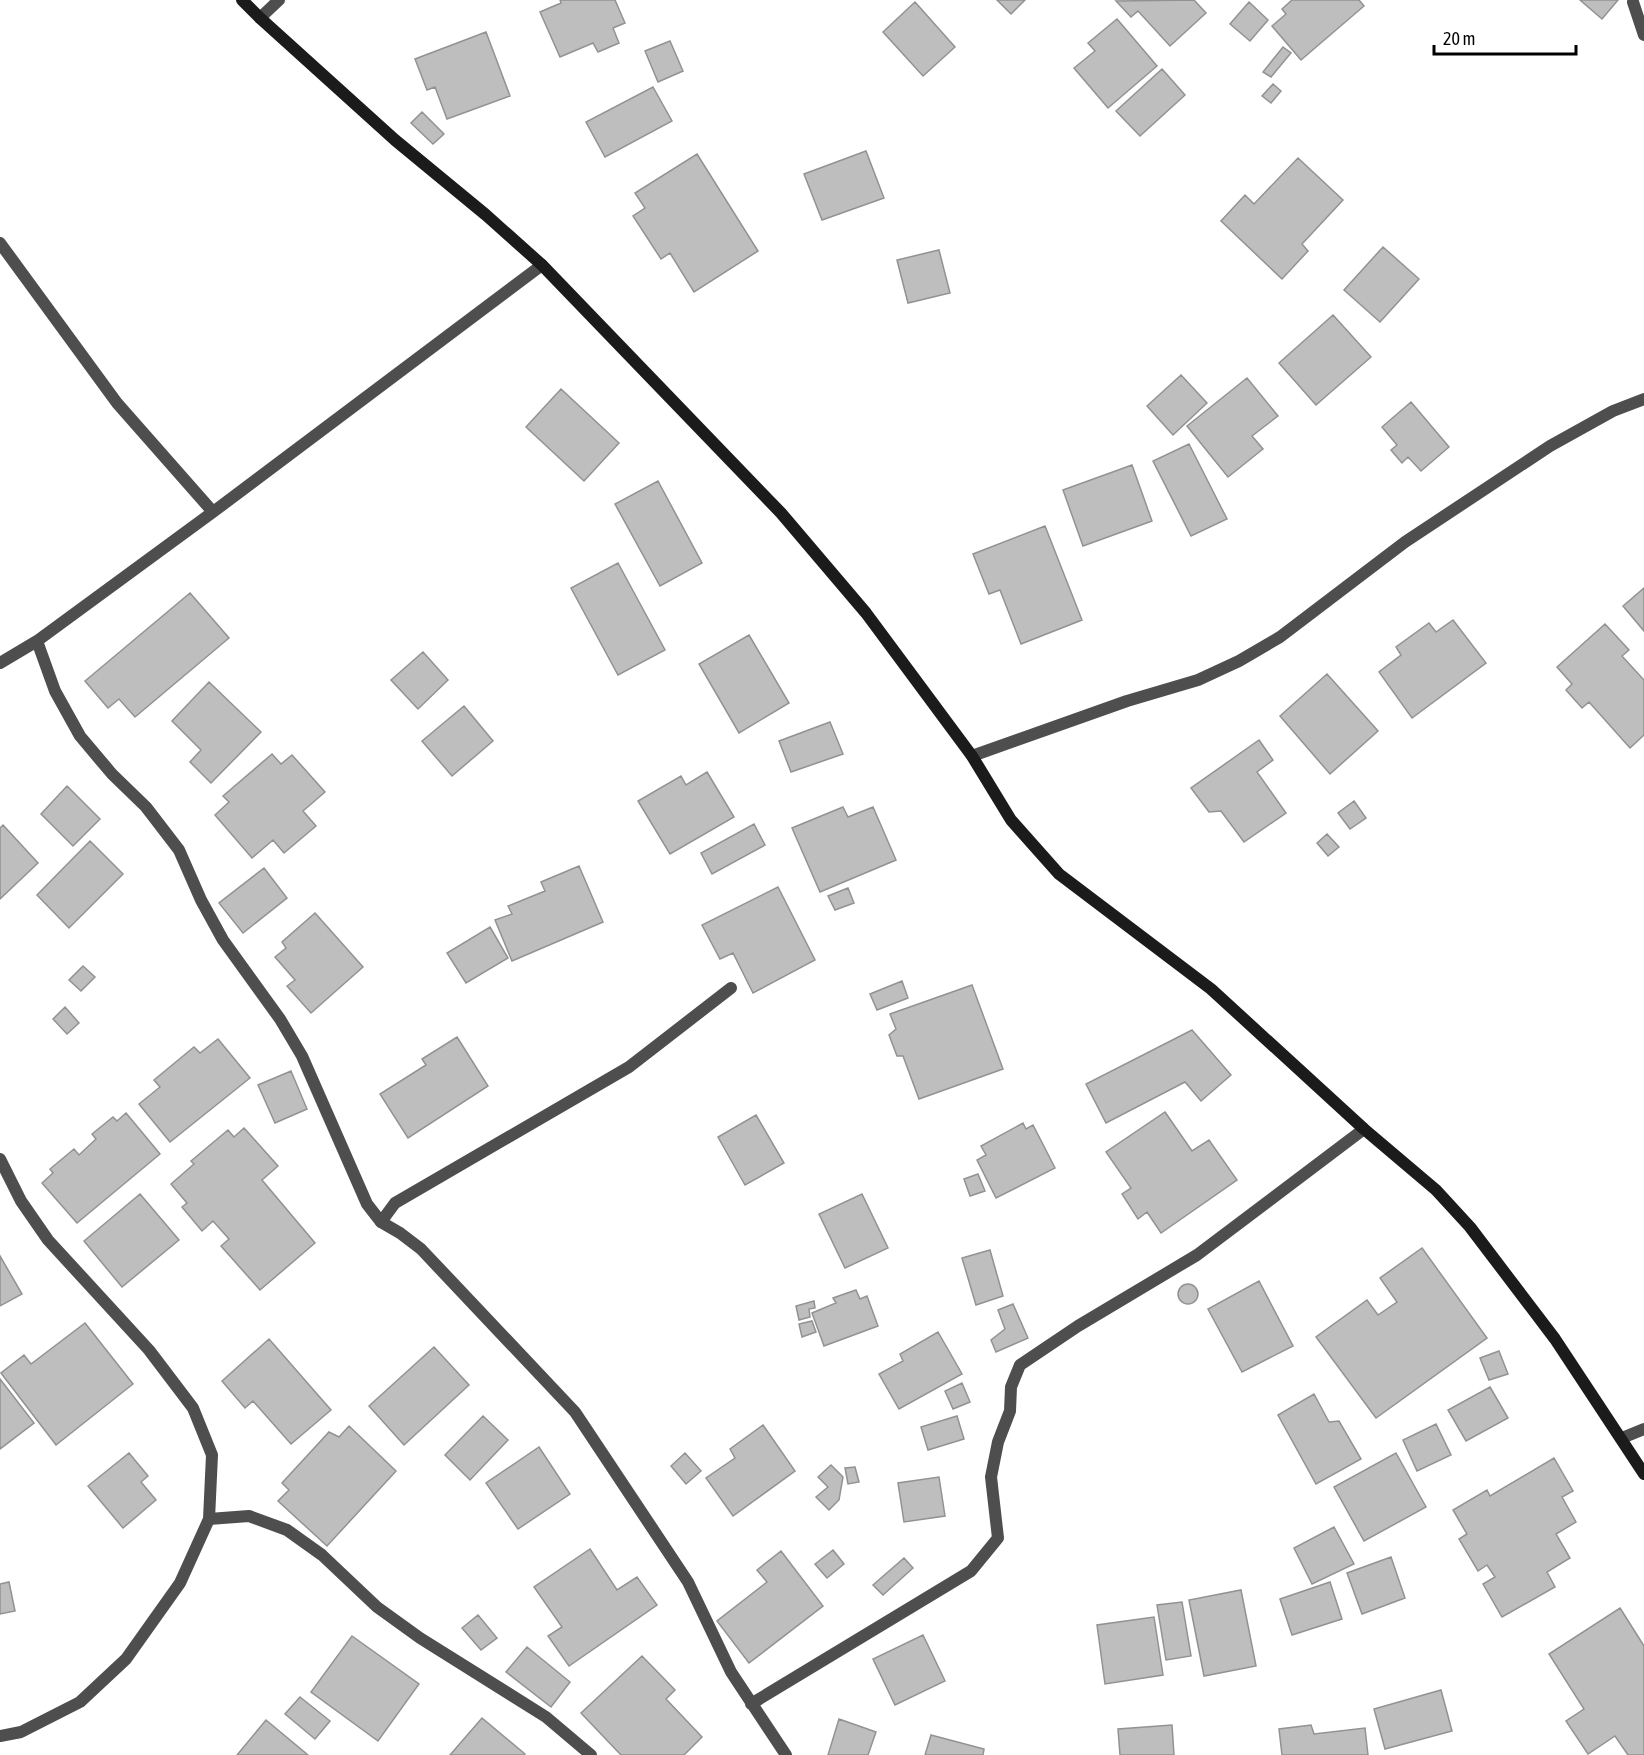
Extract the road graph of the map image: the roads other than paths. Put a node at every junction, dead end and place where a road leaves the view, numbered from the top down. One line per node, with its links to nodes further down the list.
1 (242, 0): 4 (street)
2 (279, 0): 4 (street)
3 (1633, 2): 5 (street)
4 (260, 18): 7 (street)
5 (1644, 35)
6 (0, 243): 9 (street)
7 (542, 265): 9 (street); 12 (street)
8 (1644, 399): 12 (street)
9 (213, 512): 10 (street)
10 (37, 641): 11 (street); 16 (street)
11 (0, 663)
12 (972, 756): 14 (street)
13 (731, 988): 16 (street)
14 (1364, 1129): 18 (street); 21 (street)
15 (0, 1159): 20 (street)
16 (381, 1222): 21 (street)
17 (1644, 1429): 18 (street)
18 (1622, 1438): 19 (street)
19 (1644, 1474)
20 (210, 1519): 22 (street); 23 (street)
21 (751, 1704): 24 (street)
22 (0, 1736)
23 (591, 1755)
24 (786, 1755)

